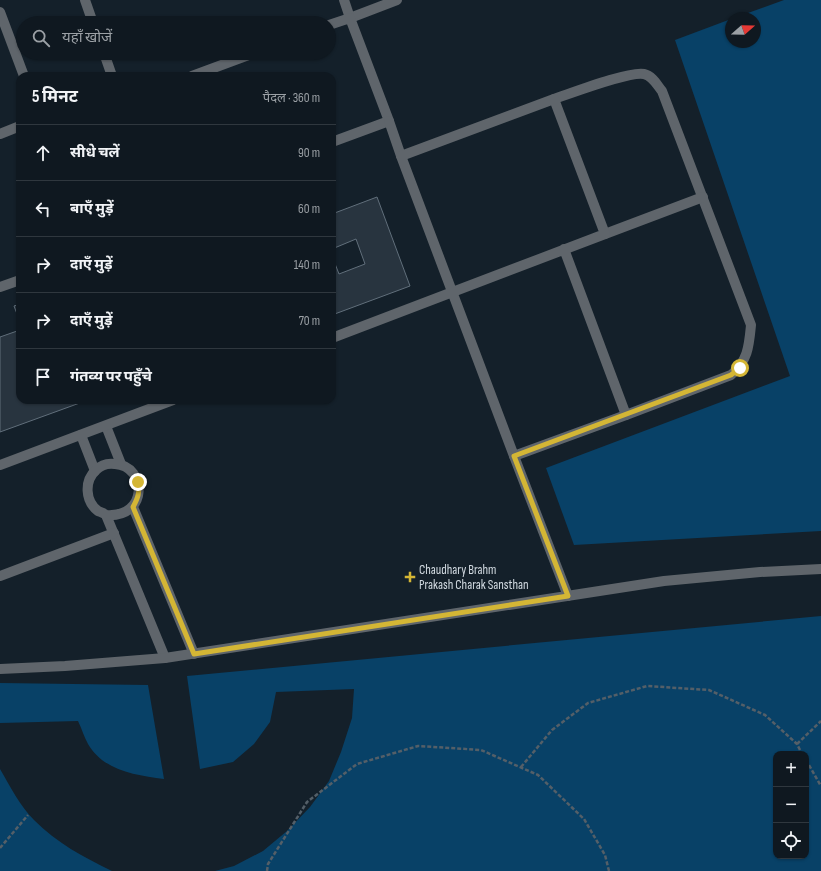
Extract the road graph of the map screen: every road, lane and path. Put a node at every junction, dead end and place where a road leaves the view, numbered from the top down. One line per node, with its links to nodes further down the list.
1 (85, 0): 5 (street)
2 (344, 0): 6 (street)
3 (397, 0): 6 (street)
4 (0, 12): 8 (street)
5 (91, 16)
6 (350, 18): 7 (street); 16 (street)
7 (336, 23)
8 (16, 55)
9 (18, 60): 12 (street)
10 (106, 60): 13 (street)
11 (235, 60): 14 (street)
12 (22, 72)
13 (111, 72)
14 (203, 72)
15 (554, 99): 20 (street); 21 (street); 22 (street)
16 (389, 121): 19 (street); 20 (street)
17 (16, 128): 18 (street)
18 (0, 134)
19 (336, 141)
20 (401, 156): 26 (street)
21 (703, 197): 22 (street); 29 (street)
22 (605, 234): 23 (street)
23 (564, 249): 26 (street); 29 (street)
24 (16, 281): 25 (street)
25 (0, 287)
26 (452, 292): 27 (street); 32 (street)
27 (336, 336)
28 (163, 404): 30 (street)
29 (626, 415): 32 (street)
30 (106, 426): 31 (street); 33 (street)
31 (81, 435): 34 (street); 35 (street)
32 (514, 456): 41 (street)
33 (121, 464): 35 (street); 36 (street)
34 (0, 465)
35 (95, 471): 37 (street)
36 (133, 507): 37 (street); 42 (street)
37 (106, 515): 38 (street)
38 (114, 533): 40 (street); 43 (street)
39 (821, 569): 41 (street)
40 (0, 576)
41 (568, 596): 42 (street)
42 (194, 654): 43 (street)
43 (165, 658): 44 (street)
44 (0, 669)
45 (821, 721): 46 (path)
46 (797, 744): 47 (path); 49 (path)
47 (800, 751)
48 (809, 765): 50 (path)
49 (521, 767): 53 (path); 54 (path)
50 (821, 786)
51 (28, 816): 52 (path)
52 (0, 848)
53 (267, 871)
54 (609, 871)

